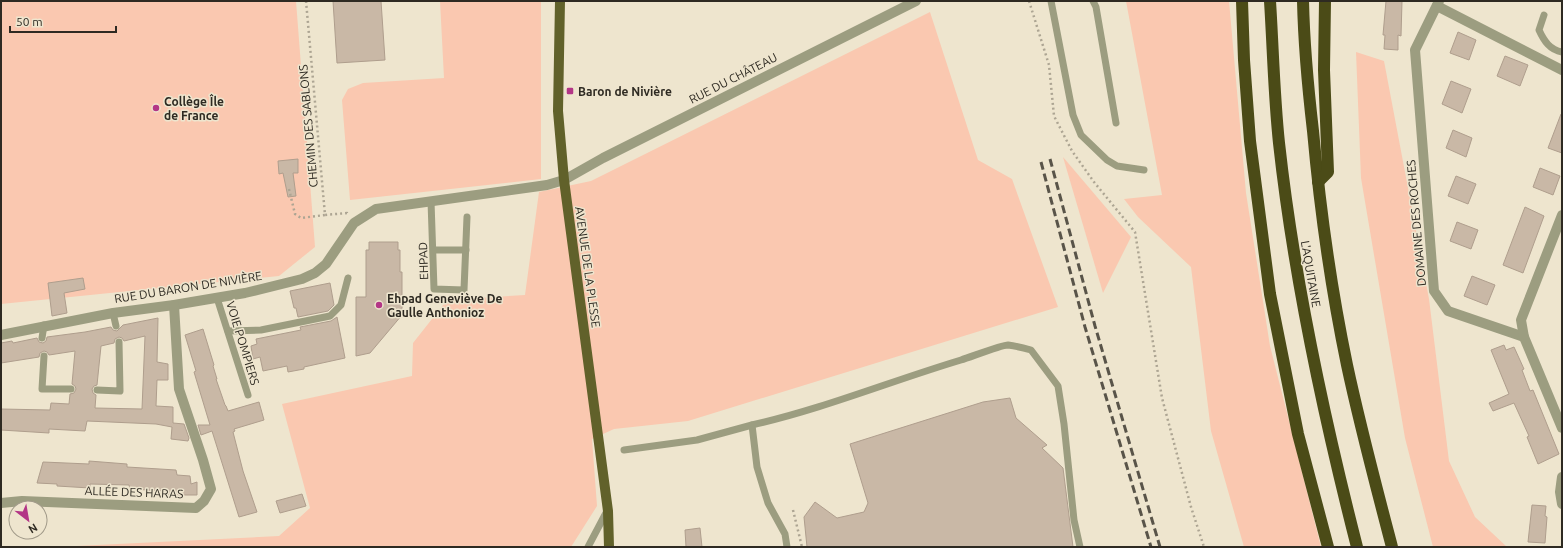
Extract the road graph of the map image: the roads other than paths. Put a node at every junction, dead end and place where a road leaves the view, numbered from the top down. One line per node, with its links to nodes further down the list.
1 (560, 1): 15 (main road, AVENUE DE LA PLESSE)
2 (916, 1): 15 (street, RUE DU CHÂTEAU)
3 (1051, 1): 14 (lane)
4 (1093, 1): 13 (lane)
5 (1242, 1): 50 (highway)
6 (1270, 1): 51 (highway, L'AQUITAINE)
7 (1303, 1): 16 (highway)
8 (1325, 1): 16 (highway)
9 (1438, 3): 12 (street); 30 (street, DOMAINE DES ROCHES)
10 (1544, 15): 11 (lane)
11 (1562, 52)
12 (1562, 70)
13 (1116, 123)
14 (1144, 170)
15 (564, 180): 17 (street, RUE DU BARON DE NIVIÈRE); 43 (main road, AVENUE DE LA PLESSE)
16 (1318, 182): 52 (highway)
17 (431, 202): 20 (lane, EHPAD); 23 (street, RUE DU BARON DE NIVIÈRE)
18 (1562, 215): 30 (street)
19 (467, 217): 21 (lane, EHPAD)
20 (434, 250): 21 (lane); 21 (lane, EHPAD)
21 (466, 250)
22 (348, 278): 28 (lane)
23 (218, 298): 24 (street, RUE DU BARON DE NIVIÈRE); 28 (lane, VOIE POMPIERS)
24 (174, 305): 25 (street, RUE DU BARON DE NIVIÈRE); 41 (street, ALLÉE DES HARAS)
25 (113, 313): 26 (street, RUE DU BARON DE NIVIÈRE); 27 (lane)
26 (44, 325): 29 (street, RUE DU BARON DE NIVIÈRE); 31 (lane)
27 (116, 326)
28 (228, 331): 36 (lane, VOIE POMPIERS)
29 (1, 335)
30 (1524, 337): 38 (street)
31 (42, 338)
32 (119, 342): 35 (lane)
33 (44, 356): 34 (lane)
34 (71, 389)
35 (96, 390)
36 (248, 395)
37 (752, 424): 39 (lane); 48 (lane); 49 (lane)
38 (1562, 428)
39 (624, 450)
40 (1562, 477): 42 (street)
41 (1, 503)
42 (1562, 504)
43 (608, 511): 44 (main road, AVENUE DE LA PLESSE); 45 (lane)
44 (609, 535): 46 (main road, AVENUE DE LA PLESSE); 47 (main road, AVENUE DE LA PLESSE)
45 (588, 547)
46 (609, 547)
47 (613, 547)
48 (787, 547)
49 (1080, 547)
50 (1328, 547)
51 (1357, 547)
52 (1392, 547)

